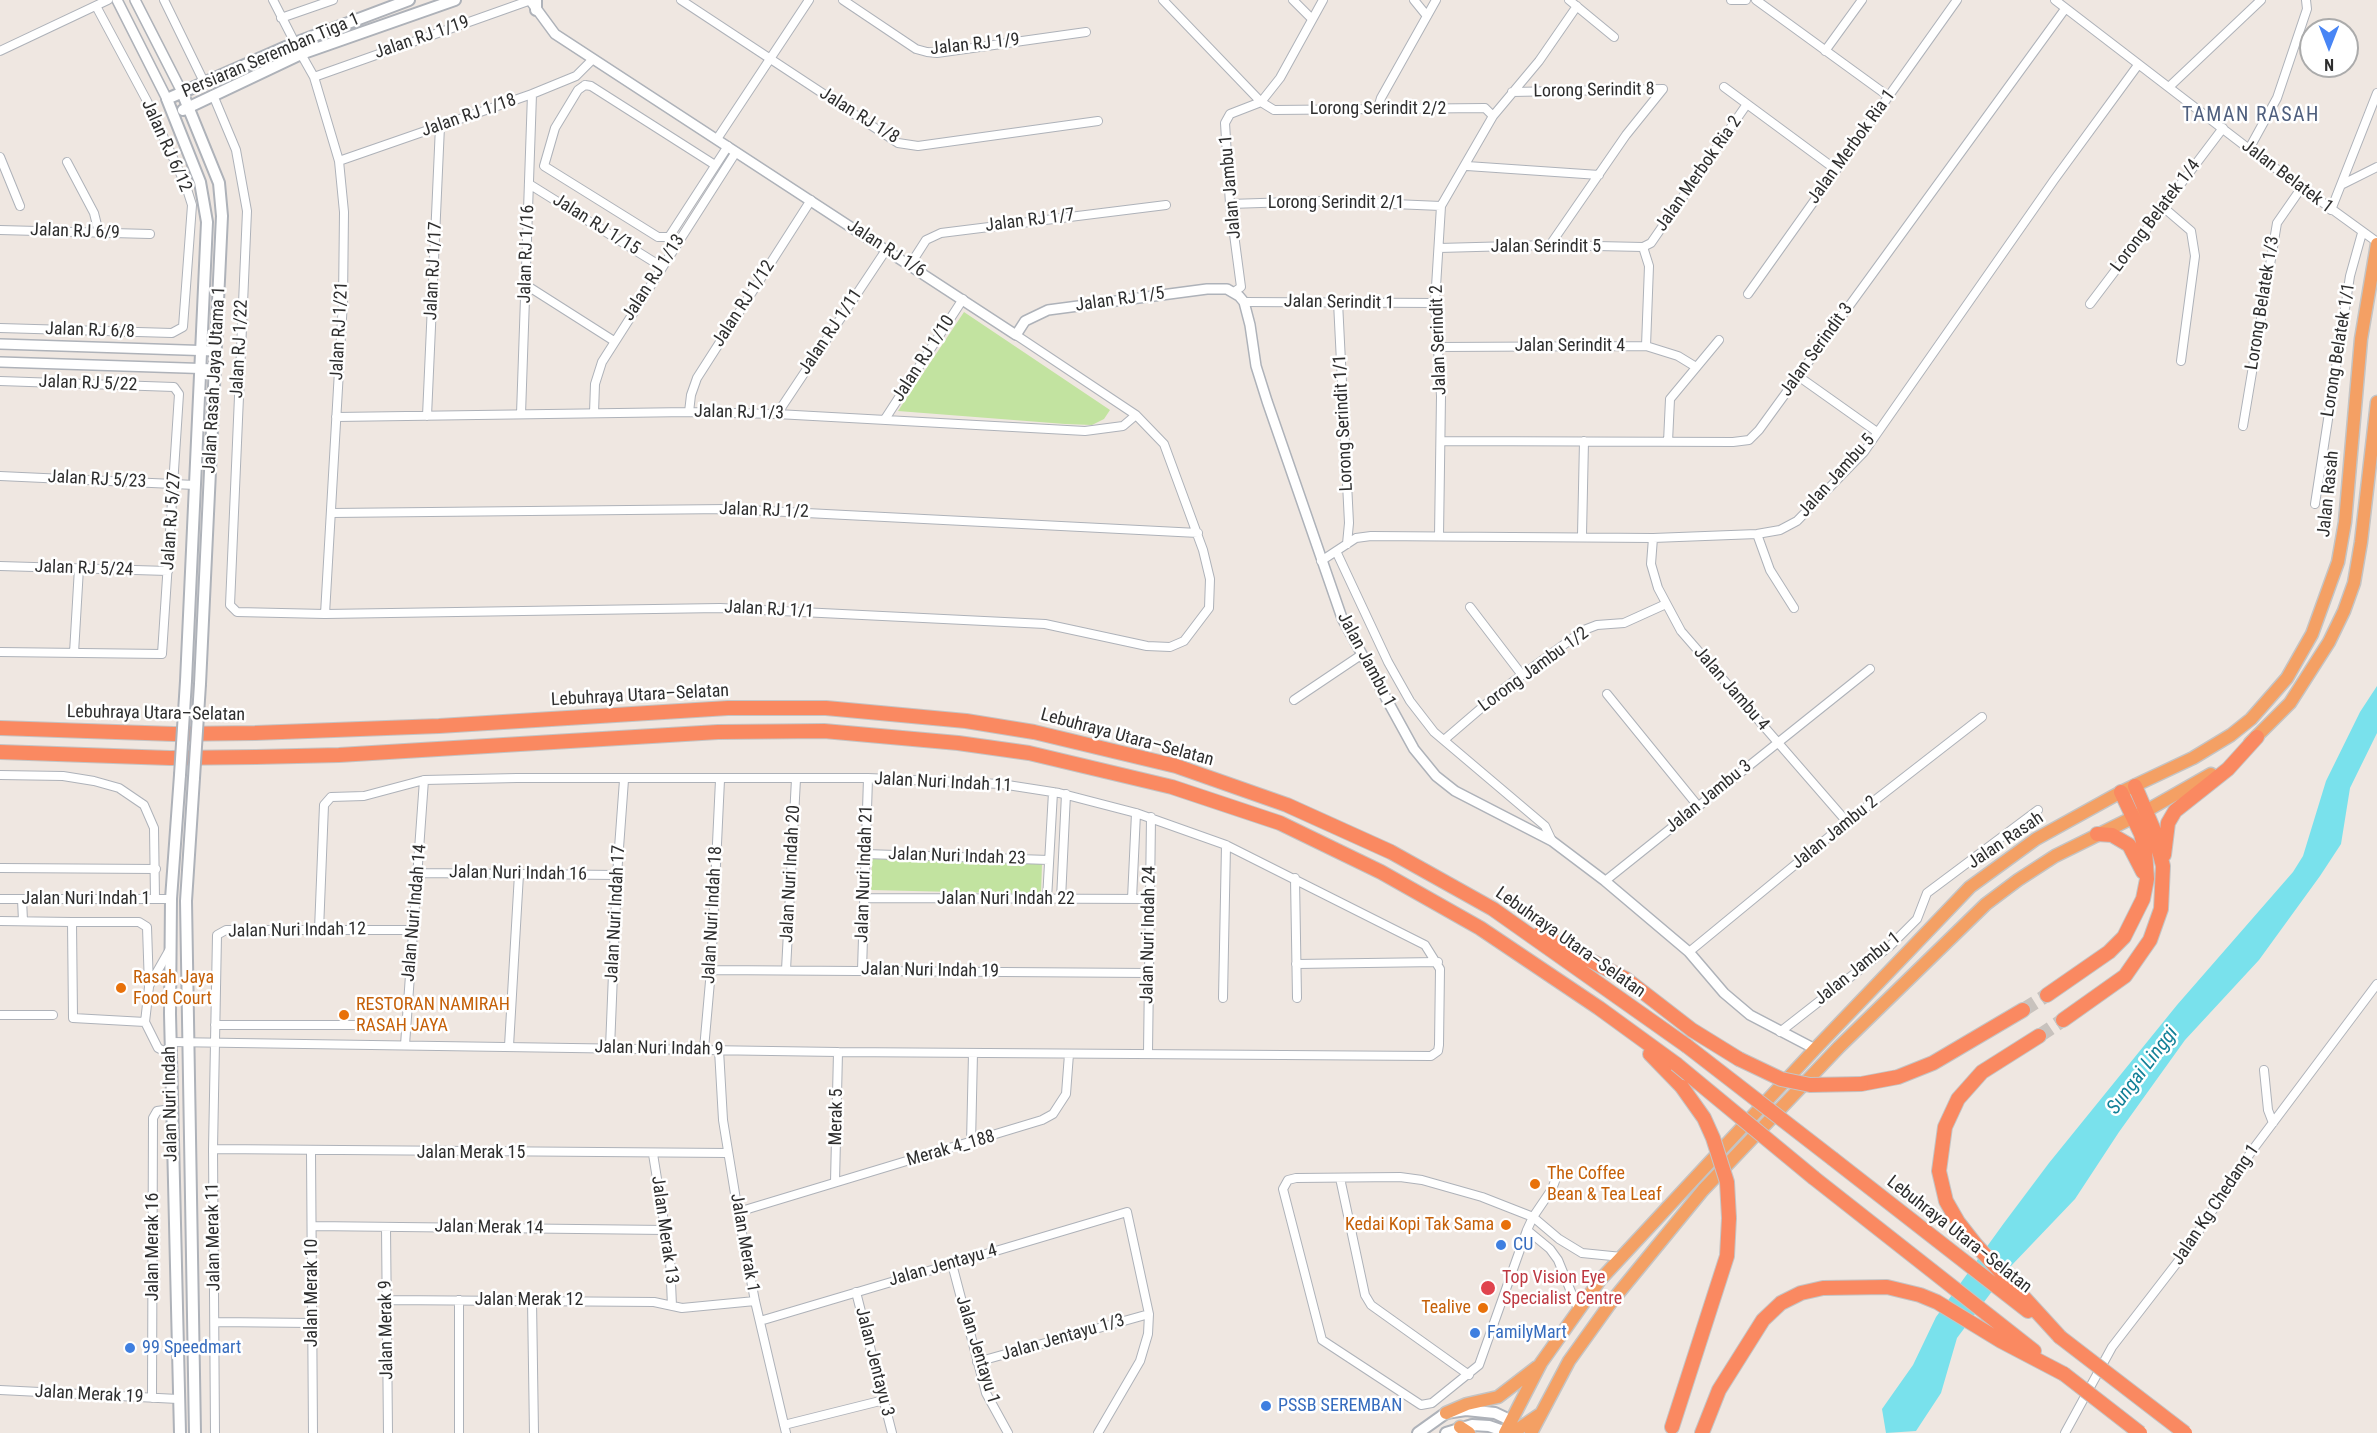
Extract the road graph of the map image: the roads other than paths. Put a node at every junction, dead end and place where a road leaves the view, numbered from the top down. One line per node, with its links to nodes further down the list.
1 (106, 0): 27 (street)
2 (117, 0): 54 (street, Jalan Rasah Jaya Utama 1)
3 (135, 0): 48 (street, Jalan Rasah Jaya Utama 1)
4 (164, 0): 44 (street)
5 (273, 0): 31 (street)
6 (333, 0): 31 (street)
7 (410, 0): 35 (main road, Persiaran Seremban Tiga 1)
8 (455, 0): 38 (main road, Persiaran Seremban Tiga 1)
9 (681, 0): 40 (street, Jalan RJ 1/8)
10 (809, 0): 40 (street)
11 (843, 0): 33 (street, Jalan RJ 1/9)
12 (1163, 0): 55 (street)
13 (1293, 0): 32 (street)
14 (1323, 0): 32 (street)
15 (1414, 0): 30 (street)
16 (1436, 0): 30 (street)
17 (1569, 0): 28 (street)
18 (1731, 0): 19 (street)
19 (1746, 0)
20 (1756, 0): 37 (street)
21 (1862, 0): 37 (street)
22 (1957, 0): 53 (street, Jalan Merbok Ria 1)
23 (2055, 0): 29 (street, Jalan Belatek 1)
24 (2261, 0): 47 (street)
25 (2306, 0): 66 (street)
26 (533, 3): 39 (street, Jalan RJ 1/6); 43 (street, Jalan RJ 1/19)
27 (96, 6): 36 (street); 108 (street, Jalan RJ 6/12)
28 (1577, 6): 34 (street); 49 (street)
29 (2065, 9): 41 (street, Jalan Belatek 1); 122 (street, Jalan Serindit 3)
30 (1427, 16): 58 (street)
31 (281, 18): 35 (street)
32 (1311, 18): 55 (street)
33 (1086, 32)
34 (1614, 37)
35 (295, 43): 38 (main road); 44 (main road, Persiaran Seremban Tiga 1)
36 (0, 51)
37 (1825, 51): 53 (street)
38 (302, 54): 43 (street, Jalan RJ 1/21); 52 (main road, Persiaran Seremban Tiga 1)
39 (593, 59): 42 (street, Jalan RJ 1/18); 64 (street, Jalan RJ 1/6)
40 (770, 59): 61 (street, Jalan RJ 1/8); 64 (street)
41 (2138, 66): 47 (street, Jalan Belatek 1); 135 (street, Jalan Jambu 5)
42 (582, 73): 45 (street); 51 (street, Jalan RJ 1/18)
43 (314, 77): 68 (street, Jalan RJ 1/21)
44 (204, 82): 48 (main road, Persiaran Seremban Tiga 1)
45 (585, 85): 71 (street); 72 (street)
46 (1724, 87): 56 (street)
47 (2169, 87): 63 (street, Jalan Belatek 1)
48 (182, 92): 54 (main road, Persiaran Seremban Tiga 1); 57 (main road, Jalan Rasah Jaya Utama 1)
49 (1512, 92): 60 (street); 76 (street, Lorong Serindit 8)
50 (2377, 93): 78 (street)
51 (532, 94): 62 (street, Jalan RJ 1/18); 70 (street, Jalan RJ 1/16)
52 (213, 95): 57 (main road, Persiaran Seremban Tiga 1); 158 (street, Jalan RJ 1/22)
53 (1888, 96): 75 (street, Jalan Merbok Ria 1)
54 (167, 99): 59 (main road, Jalan Rasah Jaya Utama 1)
55 (1261, 102): 58 (street, Lorong Serindit 2/2); 81 (street, Jalan Jambu 1)
56 (1747, 105): 75 (street); 91 (street, Jalan Merbok Ria 2)
57 (188, 107): 59 (main road, Persiaran Seremban Tiga 1); 116 (main road, Jalan Rasah Jaya Utama 1)
58 (1378, 108): 60 (street, Lorong Serindit 2/2)
59 (174, 114): 115 (main road, Jalan Rasah Jaya Utama 1)
60 (1493, 116): 73 (street)
61 (1098, 121)
62 (440, 126): 68 (street, Jalan RJ 1/18); 131 (street, Jalan RJ 1/17)
63 (2223, 128): 66 (street, Jalan Belatek 1); 85 (street, Lorong Belatek 1/4)
64 (717, 139): 65 (street, Jalan RJ 1/6)
65 (732, 149): 71 (street); 80 (street, Jalan RJ 1/6); 98 (street, Jalan RJ 1/13)
66 (2249, 149): 79 (street, Jalan Belatek 1)
67 (0, 157): 83 (street)
68 (339, 161): 132 (street, Jalan RJ 1/21)
69 (67, 162): 88 (street)
70 (530, 162): 72 (street); 77 (street, Jalan RJ 1/16)
71 (715, 165): 72 (street)
72 (544, 166)
73 (1467, 166): 76 (street); 84 (street)
74 (2377, 167): 78 (street)
75 (1835, 169): 101 (street, Jalan Merbok Ria 1)
76 (1599, 175): 93 (street)
77 (529, 184): 98 (street, Jalan RJ 1/15); 99 (street, Jalan RJ 1/16)
78 (2341, 185): 86 (street)
79 (2302, 187): 86 (street, Jalan Belatek 1); 134 (street, Lorong Belatek 1/3)
80 (811, 200): 96 (street, Jalan RJ 1/6); 126 (street, Jalan RJ 1/12)
81 (1230, 204): 84 (street, Lorong Serindit 2/1); 100 (street, Jalan Jambu 1)
82 (1166, 205): 97 (street, Jalan RJ 1/7)
83 (20, 206)
84 (1441, 206): 95 (street, Jalan Serindit 2)
85 (2163, 207): 106 (street, Lorong Belatek 1/4); 117 (street)
86 (2331, 210): 89 (street, Jalan Belatek 1)
87 (0, 230): 88 (street, Jalan RJ 6/9)
88 (99, 233): 90 (street, Jalan RJ 6/9)
89 (2362, 233): 92 (street, Jalan Belatek 1); 142 (street, Lorong Belatek 1/1)
90 (150, 234)
91 (1651, 243): 94 (street, Jalan Serindit 5)
92 (2377, 243): 181 (highway, Jalan Rasah)
93 (1550, 245): 94 (street, Jalan Serindit 5); 95 (street, Jalan Serindit 5)
94 (1643, 247): 113 (street)
95 (1440, 248): 105 (street, Jalan Serindit 2)
96 (886, 250): 97 (street, Jalan RJ 1/6); 129 (street, Jalan RJ 1/11)
97 (910, 265): 102 (street, Jalan RJ 1/6)
98 (662, 267): 111 (street, Jalan RJ 1/13)
99 (526, 285): 111 (street); 128 (street, Jalan RJ 1/16)
100 (1234, 292): 103 (street); 109 (street, Jalan RJ 1/5)
101 (1748, 294)
102 (963, 300): 109 (street, Jalan RJ 1/6); 133 (street, Jalan RJ 1/10)
103 (1244, 302): 104 (street, Jalan Serindit 1); 151 (street, Jalan Jambu 1)
104 (1338, 302): 105 (street, Jalan Serindit 1); 149 (street, Lorong Serindit 1/1)
105 (1435, 303): 114 (street, Jalan Serindit 2)
106 (2090, 304)
107 (0, 328): 108 (street, Jalan RJ 6/8)
108 (179, 331)
109 (1016, 335): 130 (street, Jalan RJ 1/6)
110 (1719, 340): 120 (street)
111 (614, 341): 127 (street, Jalan RJ 1/13)
112 (0, 344): 115 (street)
113 (1646, 346): 114 (street, Jalan Serindit 4); 120 (street, Jalan Serindit 4)
114 (1440, 347): 136 (street, Jalan Serindit 2)
115 (200, 350): 116 (street); 119 (main road, Jalan Rasah Jaya Utama 1)
116 (215, 351): 121 (main road, Jalan Rasah Jaya Utama 1)
117 (2181, 361)
118 (0, 362): 119 (street)
119 (199, 367): 121 (street); 141 (main road, Jalan Rasah Jaya Utama 1)
120 (1696, 367): 138 (street)
121 (216, 369): 175 (main road, Jalan Rasah Jaya Utama 1, bridge)
122 (1798, 376): 135 (street); 138 (street, Jalan Serindit 3)
123 (0, 381): 124 (street, Jalan RJ 5/22)
124 (177, 388): 140 (street, Jalan RJ 5/27)
125 (2377, 402): 169 (highway, Jalan Rasah)
126 (689, 412): 127 (street, Jalan RJ 1/3); 129 (street, Jalan RJ 1/3)
127 (594, 413): 128 (street, Jalan RJ 1/3)
128 (521, 414): 131 (street, Jalan RJ 1/3)
129 (777, 414): 133 (street, Jalan RJ 1/3)
130 (1136, 415): 133 (street, Jalan RJ 1/3); 144 (street, Jalan RJ 1/6)
131 (427, 416): 132 (street, Jalan RJ 1/3)
132 (336, 417): 143 (street, Jalan RJ 1/21)
133 (885, 419)
134 (2243, 426)
135 (1878, 432): 145 (street, Jalan Jambu 5)
136 (1441, 441): 137 (street, Jalan Serindit 3); 146 (street, Jalan Serindit 2)
137 (1584, 441): 138 (street, Jalan Serindit 3); 147 (street)
138 (1668, 442)
139 (0, 476): 140 (street, Jalan RJ 5/23)
140 (174, 484): 141 (street, Jalan RJ 5/23); 154 (street, Jalan RJ 5/27)
141 (195, 485): 174 (main road, Jalan Rasah Jaya Utama 1, bridge)
142 (2315, 504)
143 (331, 513): 144 (street, Jalan RJ 1/2); 159 (street, Jalan RJ 1/21)
144 (1198, 533): 159 (street, Jalan RJ 1/1)
145 (1757, 534): 148 (street, Jalan Jambu 5); 157 (street)
146 (1439, 536): 147 (street, Jalan Jambu 5); 149 (street, Jalan Jambu 5)
147 (1582, 536): 148 (street, Jalan Jambu 5)
148 (1653, 538): 155 (street, Jalan Jambu 4)
149 (1347, 544): 150 (street, Jalan Jambu 5)
150 (1336, 551): 151 (street, Jalan Jambu 5); 170 (street)
151 (1321, 561): 162 (street, Jalan Jambu 1)
152 (0, 566): 153 (street, Jalan RJ 5/24)
153 (79, 568): 154 (street, Jalan RJ 5/24); 161 (street)
154 (168, 571): 161 (street, Jalan RJ 5/27)
155 (1666, 604): 164 (street, Lorong Jambu 1/2); 171 (street, Jalan Jambu 4)
156 (1470, 607): 164 (street)
157 (1794, 608)
158 (232, 609): 159 (street, Jalan RJ 1/1)
159 (325, 614)
160 (0, 652): 161 (street)
161 (74, 653)
162 (1361, 655): 166 (street); 192 (street, Jalan Jambu 1)
163 (1870, 669): 171 (street, Jalan Jambu 3)
164 (1522, 675): 170 (street, Lorong Jambu 1/2)
165 (1607, 694): 185 (street)
166 (1294, 700)
167 (1982, 717): 190 (street, Jalan Jambu 2)
168 (0, 728): 214 (highway, Lebuhraya Utara–Selatan)
169 (2257, 738): 188 (highway, Jalan Rasah); 196 (highway)
170 (1444, 740): 192 (street)
171 (1778, 742): 185 (street, Jalan Jambu 3); 190 (street, Jalan Jambu 4)
172 (0, 752): 233 (highway, Lebuhraya Utara–Selatan)
173 (0, 775): 198 (street)
174 (180, 775): 209 (main road, Jalan Nuri Indah)
175 (194, 778): 244 (main road, Jalan Nuri Indah)
176 (868, 778): 177 (street, Jalan Nuri Indah 11); 182 (street, Jalan Nuri Indah 11); 194 (street, Jalan Nuri Indah 21)
177 (796, 779): 180 (street, Jalan Nuri Indah 11); 225 (street, Jalan Nuri Indah 20)
178 (424, 780): 179 (street, Jalan Nuri Indah 11); 199 (street, Jalan Nuri Indah 14); 218 (street, Jalan Nuri Indah 11)
179 (624, 780): 180 (street, Jalan Nuri Indah 11); 201 (street, Jalan Nuri Indah 17)
180 (720, 780): 224 (street, Jalan Nuri Indah 18)
181 (2135, 786): 183 (highway, Jalan Rasah); 188 (highway)
182 (1053, 792): 184 (street, Jalan Nuri Indah 11); 195 (street)
183 (2121, 792): 188 (highway); 250 (highway, Jalan Rasah)
184 (1066, 794): 187 (street, Jalan Nuri Indah 11); 211 (street)
185 (1698, 806): 204 (street, Jalan Jambu 3)
186 (2038, 810): 241 (street, Jalan Jambu 1)
187 (1136, 813): 189 (street, Jalan Nuri Indah 11); 212 (street)
188 (2140, 814): 191 (highway, Jalan Rasah); 196 (highway); 203 (highway)
189 (1151, 817): 193 (street, Jalan Nuri Indah 11); 213 (street, Jalan Nuri Indah 24)
190 (1847, 822): 221 (street, Jalan Jambu 2)
191 (2097, 834): 203 (highway); 297 (highway, Jalan Rasah)
192 (1552, 841): 204 (street, Jalan Jambu 1)
193 (1226, 845): 202 (street, Jalan Nuri Indah 11); 231 (street)
194 (865, 854): 195 (street, Jalan Nuri Indah 23); 205 (street, Jalan Nuri Indah 21)
195 (1049, 860): 210 (street)
196 (2163, 866): 237 (highway)
197 (0, 868): 198 (street)
198 (156, 869): 208 (street)
199 (419, 873): 200 (street, Jalan Nuri Indah 16); 219 (street, Jalan Nuri Indah 14)
200 (519, 874): 201 (street, Jalan Nuri Indah 16); 247 (street)
201 (617, 875): 248 (street, Jalan Nuri Indah 17)
202 (1295, 878): 222 (street, Jalan Nuri Indah 11); 223 (street)
203 (2147, 879): 230 (highway)
204 (1605, 881): 221 (street, Jalan Jambu 1)
205 (864, 898): 210 (street, Jalan Nuri Indah 22); 226 (street, Jalan Nuri Indah 21)
206 (0, 899): 207 (street, Jalan Nuri Indah 1)
207 (22, 899): 208 (street, Jalan Nuri Indah 1); 216 (street)
208 (155, 899): 209 (street, Jalan Nuri Indah 1)
209 (171, 899): 220 (main road, Jalan Nuri Indah)
210 (1047, 899): 211 (street, Jalan Nuri Indah 22)
211 (1061, 899): 212 (street, Jalan Nuri Indah 22)
212 (1132, 899): 213 (street, Jalan Nuri Indah 22)
213 (1149, 899): 227 (street, Jalan Nuri Indah 24)
214 (1493, 909): 234 (highway, bridge); 287 (highway, Lebuhraya Utara–Selatan, bridge)
215 (0, 921): 216 (street)
216 (23, 921): 217 (street)
217 (72, 922): 229 (street); 238 (street)
218 (319, 930): 219 (street, Jalan Nuri Indah 12); 239 (street, Jalan Nuri Indah 12)
219 (414, 930): 240 (street, Jalan Nuri Indah 14)
220 (171, 947): 229 (street); 243 (main road, Jalan Nuri Indah)
221 (1689, 952): 241 (street, Jalan Jambu 1)
222 (1438, 963): 223 (street); 254 (street, Jalan Nuri Indah 9)
223 (1296, 964): 232 (street)
224 (711, 970): 225 (street, Jalan Nuri Indah 19); 249 (street, Jalan Nuri Indah 18)
225 (786, 970): 226 (street, Jalan Nuri Indah 19)
226 (862, 970): 227 (street, Jalan Nuri Indah 19)
227 (1149, 973): 254 (street, Jalan Nuri Indah 24)
228 (2377, 984): 259 (street, Jalan Kg Chedang 1)
229 (149, 987): 238 (street)
230 (2047, 995)
231 (1223, 998)
232 (1297, 998)
233 (1599, 1008): 290 (highway, Lebuhraya Utara–Selatan, bridge); 298 (highway, bridge)
234 (2023, 1010)
235 (0, 1015): 236 (street)
236 (54, 1015)
237 (2063, 1020)
238 (145, 1022): 255 (street)
239 (215, 1025): 240 (street); 245 (street, Jalan Nuri Indah 12)
240 (406, 1025): 246 (street, Jalan Nuri Indah 14)
241 (1780, 1032): 250 (street, Jalan Jambu 1)
242 (2039, 1036): 287 (highway)
243 (171, 1042): 244 (street, Jalan Nuri Indah 9); 255 (main road, Jalan Nuri Indah)
244 (188, 1042): 245 (street, Jalan Nuri Indah 9); 303 (main road, Jalan Nuri Indah)
245 (215, 1042): 246 (street, Jalan Nuri Indah 9); 261 (street, Jalan Merak 11)
246 (405, 1045): 247 (street, Jalan Nuri Indah 9)
247 (509, 1046): 248 (street, Jalan Nuri Indah 9)
248 (610, 1048): 249 (street, Jalan Nuri Indah 9)
249 (704, 1049): 251 (street, Jalan Nuri Indah 9)
250 (1815, 1049): 274 (highway, Jalan Rasah)
251 (719, 1050): 252 (street, Jalan Nuri Indah 9); 263 (street, Jalan Merak 1)
252 (838, 1052): 253 (street, Jalan Nuri Indah 9); 267 (street, Merak 5)
253 (973, 1053): 256 (street, Jalan Nuri Indah 9); 260 (street)
254 (1148, 1053): 256 (street, Jalan Nuri Indah 9)
255 (171, 1054): 258 (main road, Jalan Nuri Indah)
256 (1069, 1054): 260 (street, Merak 4_188)
257 (2264, 1070): 259 (street)
258 (171, 1109): 293 (street, Jalan Merak 16); 294 (main road, Jalan Nuri Indah)
259 (2273, 1123): 316 (street, Jalan Kg Chedang 1)
260 (971, 1143): 267 (street, Merak 4_188)
261 (213, 1149): 262 (street, Jalan Merak 15); 285 (street, Jalan Merak 11)
262 (311, 1152): 264 (street, Jalan Merak 15); 270 (street, Jalan Merak 10)
263 (728, 1153): 264 (street, Jalan Merak 15); 268 (street, Jalan Merak 1)
264 (653, 1154): 272 (street, Jalan Merak 13)
265 (1340, 1178): 269 (street); 291 (street); 291 (street)
266 (1555, 1181): 269 (street)
267 (835, 1182): 268 (street, Merak 4_188)
268 (738, 1212): 280 (street, Jalan Merak 1)
269 (1533, 1217): 273 (street); 274 (street)
270 (312, 1226): 271 (street, Jalan Merak 14); 286 (street, Jalan Merak 10)
271 (386, 1227): 272 (street, Jalan Merak 14); 277 (street, Jalan Merak 9)
272 (666, 1230): 281 (street, Jalan Merak 13)
273 (1527, 1230): 282 (street); 291 (street)
274 (1622, 1257): 282 (highway, Jalan Rasah)
275 (952, 1264): 276 (street, Jalan Jentayu 4); 283 (street, Jalan Jentayu 4); 288 (street, Jalan Jentayu 1)
276 (856, 1292): 284 (street, Jalan Jentayu 4); 295 (street, Jalan Jentayu 3)
277 (386, 1300): 278 (street, Jalan Merak 12); 306 (street, Jalan Merak 9)
278 (459, 1300): 279 (street, Jalan Merak 12); 307 (street)
279 (532, 1300): 281 (street, Jalan Merak 12); 308 (street)
280 (755, 1300): 281 (street, Jalan Merak 12); 284 (street, Jalan Merak 1)
281 (672, 1306)
282 (1578, 1309): 289 (highway, Jalan Rasah)
283 (1149, 1314): 288 (street, Jalan Jentayu 1/3); 311 (street)
284 (760, 1321): 299 (street, Jalan Merak 1)
285 (216, 1322): 286 (street); 304 (street, Jalan Merak 11)
286 (312, 1323): 305 (street, Jalan Merak 10)
287 (2060, 1337): 318 (highway, Lebuhraya Utara–Selatan, bridge)
288 (977, 1362): 310 (street, Jalan Jentayu 1)
289 (1541, 1364): 296 (highway); 301 (highway, Jalan Rasah)
290 (2064, 1374): 315 (highway); 317 (highway, Lebuhraya Utara–Selatan, bridge)
291 (1469, 1375)
292 (0, 1390): 293 (street, Jalan Merak 19)
293 (152, 1398): 294 (street, Jalan Merak 19)
294 (178, 1399): 302 (main road, Jalan Nuri Indah)
295 (884, 1400): 299 (street); 309 (street, Jalan Jentayu 3)
296 (1446, 1413): 301 (main road); 312 (main road)
297 (1540, 1415): 301 (highway); 314 (highway, Jalan Rasah)
298 (1671, 1427)
299 (785, 1429)
300 (1464, 1430): 301 (main road); 313 (main road)
301 (1512, 1430)
302 (180, 1433)
303 (195, 1433)
304 (215, 1433)
305 (313, 1433)
306 (388, 1433)
307 (459, 1433)
308 (534, 1433)
309 (892, 1433)
310 (1008, 1433)
311 (1098, 1433)
312 (1418, 1433)
313 (1446, 1433)
314 (1531, 1433)
315 (1702, 1433)
316 (2065, 1433)
317 (2140, 1433)
318 (2185, 1433)

